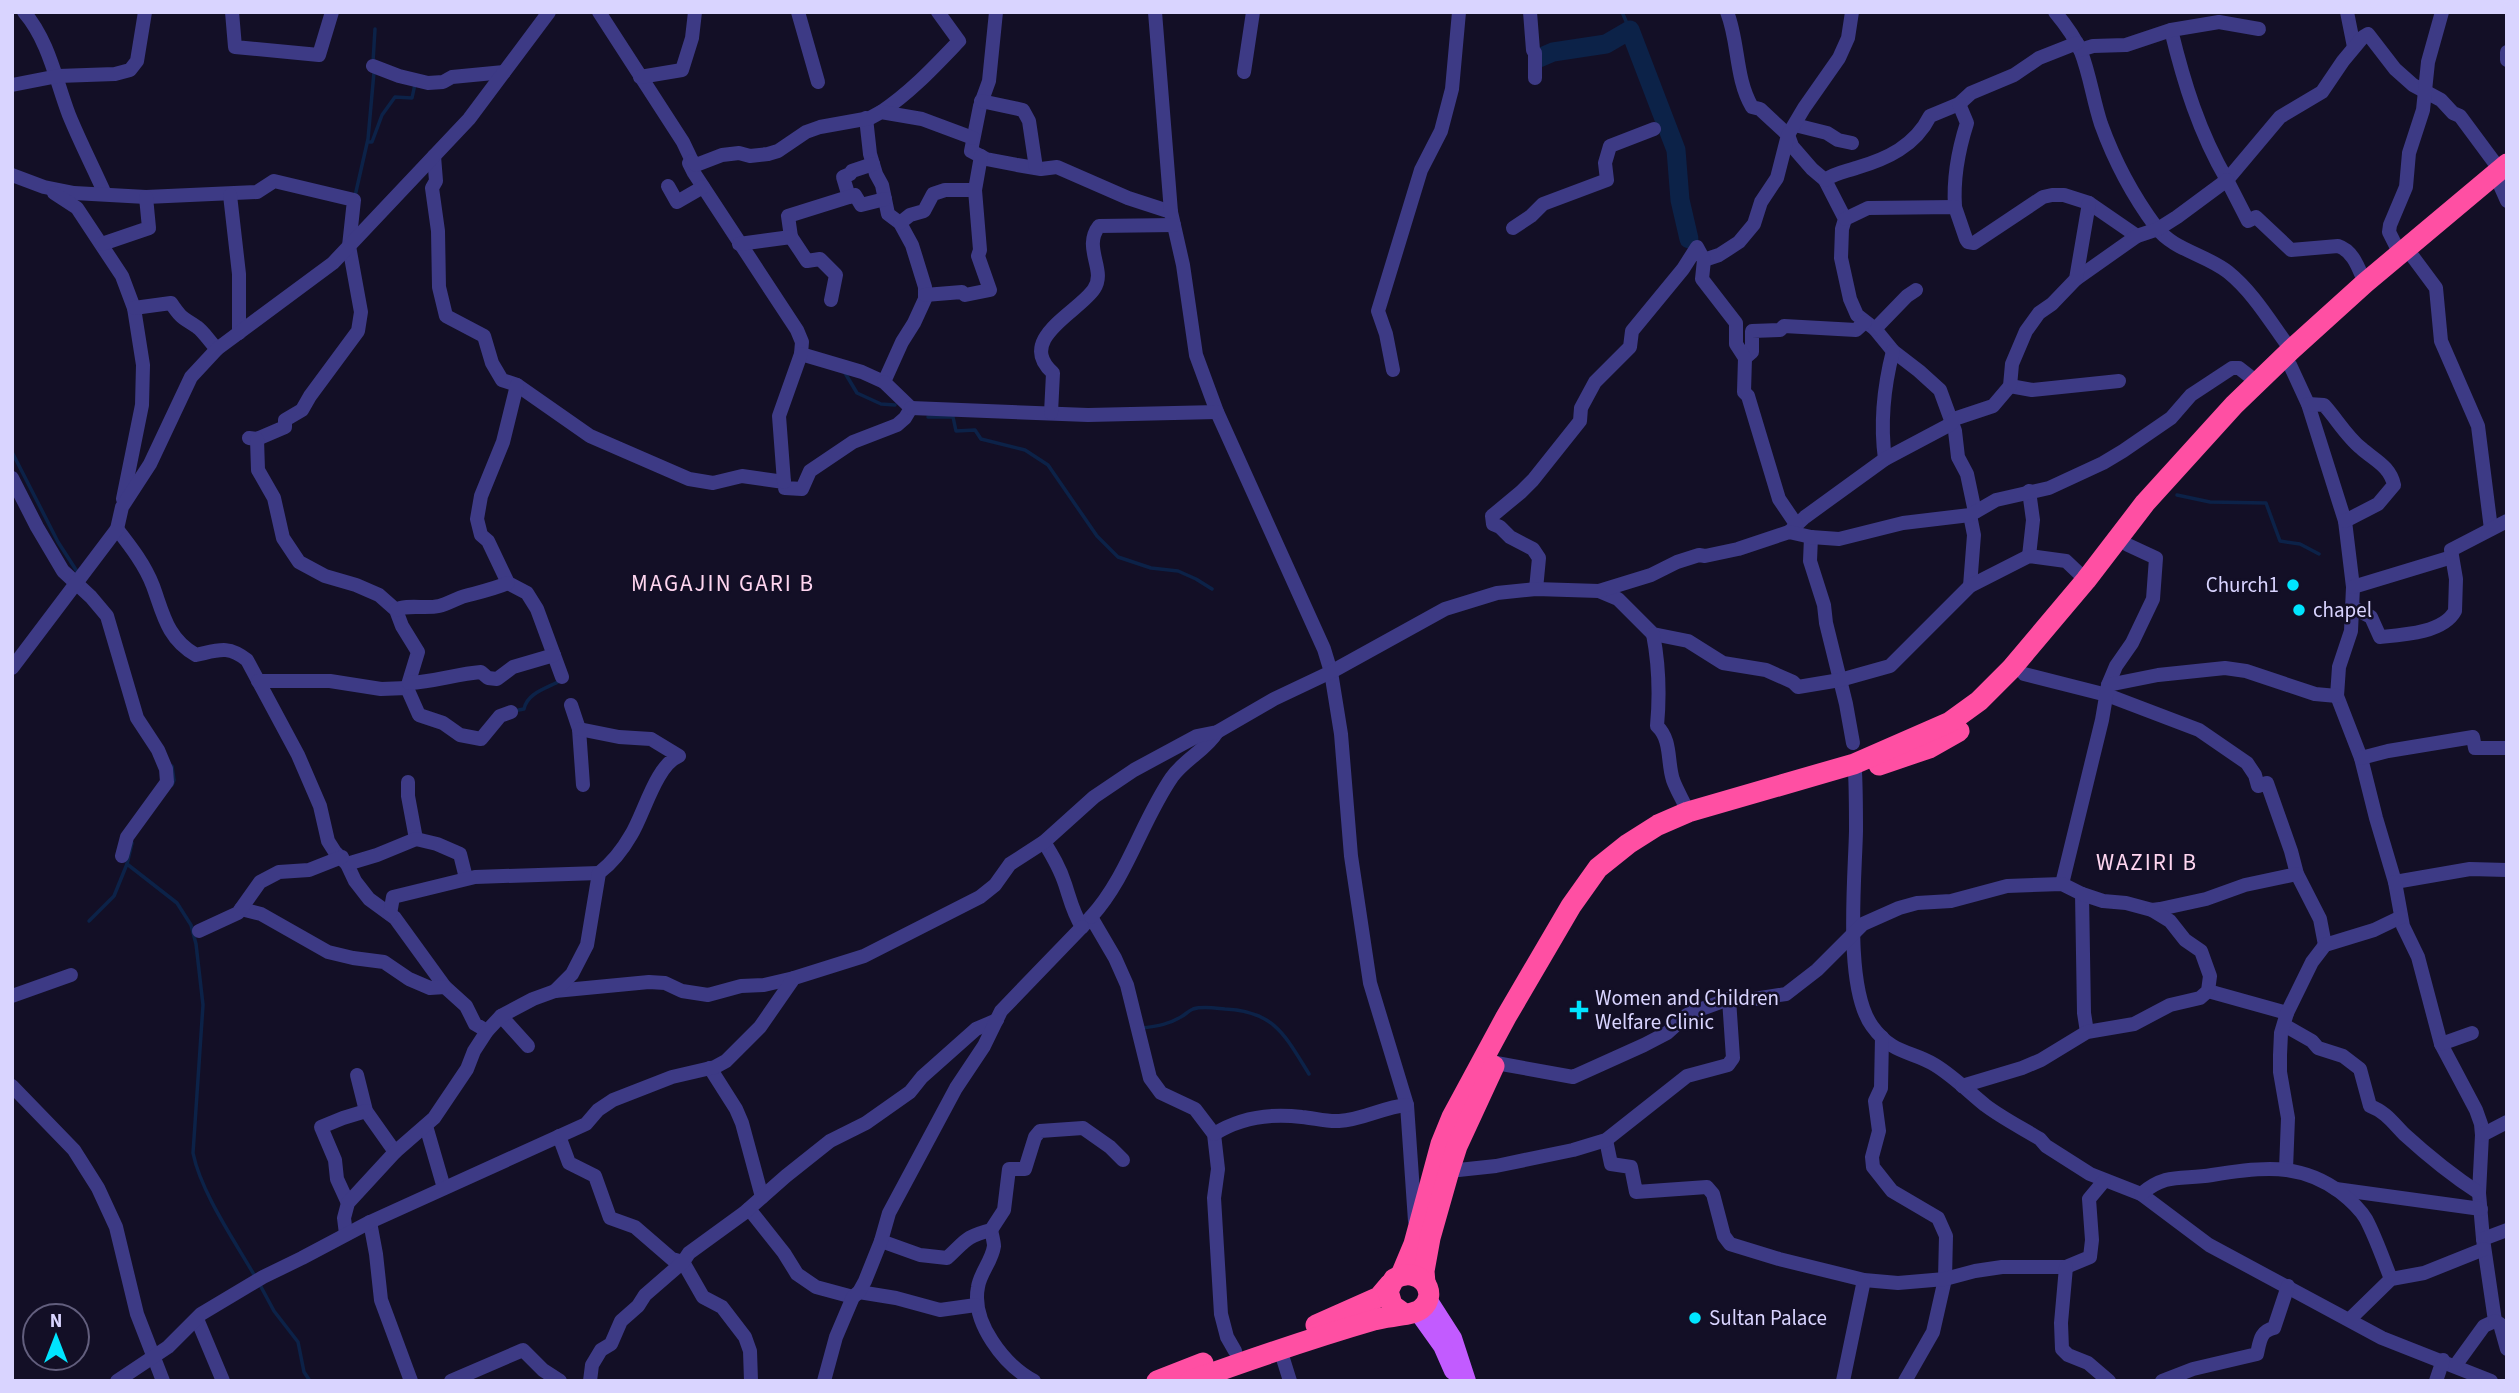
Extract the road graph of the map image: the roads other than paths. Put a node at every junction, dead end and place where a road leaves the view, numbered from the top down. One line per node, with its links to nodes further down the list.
1 (145, 12): 29 (street)
2 (233, 12): 3 (street)
3 (332, 12)
4 (549, 12): 27 (street)
5 (599, 12): 30 (street)
6 (695, 12): 30 (street)
7 (798, 12): 32 (street)
8 (938, 12): 37 (street)
9 (996, 12): 35 (street)
10 (1155, 12): 63 (street)
11 (1253, 12): 28 (street)
12 (1459, 12): 88 (street)
13 (1530, 12): 31 (street)
14 (1727, 12): 40 (street)
15 (1852, 12): 40 (street)
16 (2054, 12): 22 (street)
17 (2348, 12): 23 (street)
18 (2442, 12): 34 (street)
19 (26, 13): 29 (street)
20 (2259, 29): 21 (street)
21 (2171, 30): 22 (street); 51 (street)
22 (2078, 47): 36 (street); 67 (street)
23 (2354, 47): 34 (street); 51 (street)
24 (2507, 52): 25 (street)
25 (2507, 60)
26 (373, 66): 27 (street)
27 (504, 72): 43 (street)
28 (1244, 72)
29 (58, 76): 33 (street); 56 (street)
30 (640, 77): 45 (street)
31 (1535, 78)
32 (817, 82)
33 (12, 85)
34 (2427, 92): 49 (street); 73 (street)
35 (981, 101): 41 (street); 47 (street)
36 (1959, 104): 50 (street); 62 (street)
37 (881, 112): 38 (street); 41 (street)
38 (866, 118): 45 (street); 46 (street)
39 (1654, 129): 66 (street)
40 (1791, 130): 42 (street); 50 (street); 74 (street)
41 (973, 138): 44 (street)
42 (1852, 143)
43 (433, 156): 72 (street); 92 (street)
44 (981, 156): 47 (street); 55 (street)
45 (692, 161): 54 (street)
46 (873, 164): 59 (street); 60 (street)
47 (1036, 168): 63 (street)
48 (12, 175): 53 (street)
49 (2504, 179): 73 (highway)
50 (1825, 180): 64 (street)
51 (2227, 180): 67 (street); 76 (street)
52 (668, 186): 54 (street)
53 (44, 187): 56 (street); 71 (street)
54 (703, 187): 70 (street)
55 (975, 190): 65 (street); 78 (street)
56 (105, 194): 58 (street)
57 (230, 195): 58 (street); 72 (street); 82 (street)
58 (146, 197): 71 (street)
59 (849, 197): 60 (street); 69 (street)
60 (885, 199): 65 (street)
61 (2089, 203): 62 (street); 68 (street); 75 (street)
62 (1955, 207): 64 (street)
63 (1172, 218): 96 (street); 97 (street)
64 (1845, 219): 81 (street)
65 (900, 223): 78 (street)
66 (1513, 228)
67 (2158, 229): 68 (street); 87 (street)
68 (2137, 236): 75 (street)
69 (791, 237): 70 (street); 79 (street)
70 (742, 243): 85 (street)
71 (102, 244): 80 (street)
72 (349, 246): 82 (street); 122 (street)
73 (2406, 256): 76 (highway); 87 (highway); 109 (street)
74 (1704, 260): 86 (street); 119 (street)
75 (2076, 279): 93 (street)
76 (2365, 284): 87 (highway)
77 (1916, 290): 81 (street)
78 (925, 295): 90 (street)
79 (831, 300)
80 (134, 307): 83 (street); 103 (street)
81 (1870, 326): 84 (street); 86 (street)
82 (239, 333): 83 (street)
83 (217, 349): 103 (street)
84 (1892, 351): 98 (street); 99 (street)
85 (801, 354): 90 (street); 101 (street)
86 (1745, 358): 107 (street)
87 (2290, 358): 91 (highway); 94 (street); 111 (highway)
88 (1394, 370)
89 (2119, 381): 93 (street)
90 (884, 382): 95 (street)
91 (2257, 382): 102 (street); 114 (highway)
92 (517, 385): 101 (street); 115 (street)
93 (2010, 386): 98 (street)
94 (2308, 404): 105 (street); 105 (street)
95 (911, 408): 97 (street); 101 (street)
96 (1217, 412): 97 (street); 126 (street)
97 (1051, 413)
98 (1951, 424): 99 (street); 104 (street)
99 (1885, 459): 107 (street)
100 (12, 478): 116 (street)
101 (784, 482)
102 (2029, 491): 104 (street); 112 (street)
103 (122, 507): 108 (street)
104 (1973, 514): 110 (street); 117 (street)
105 (2345, 521): 118 (street)
106 (2507, 521): 109 (street)
107 (1793, 527): 110 (street); 120 (street)
108 (117, 529): 116 (street); 129 (street)
109 (2491, 529): 113 (street)
110 (1811, 537): 130 (street)
111 (2128, 545): 127 (highway); 132 (street)
112 (2029, 556): 114 (street); 117 (street)
113 (2452, 557): 118 (street); 121 (street)
114 (2086, 580): 144 (highway)
115 (508, 583): 122 (street); 124 (street)
116 (76, 584): 125 (street); 147 (street)
117 (1970, 586): 130 (street)
118 (2353, 587): 121 (street)
119 (1536, 589): 120 (street); 126 (street)
120 (1599, 591): 123 (street)
121 (2352, 607): 133 (street)
122 (396, 610): 131 (street)
123 (1653, 634): 130 (street); 144 (street)
124 (554, 655): 128 (street); 131 (street)
125 (12, 668)
126 (1331, 672): 137 (street); 185 (street)
127 (2024, 674): 132 (street); 141 (highway)
128 (562, 677)
129 (258, 681): 131 (street); 148 (street)
130 (1840, 681): 138 (street)
131 (408, 685): 135 (street)
132 (2108, 690): 133 (street); 151 (street); 154 (street)
133 (2337, 696): 140 (street)
134 (571, 705): 136 (street)
135 (511, 712)
136 (579, 729): 143 (street); 150 (street)
137 (1217, 732): 146 (street); 160 (street)
138 (1853, 743)
139 (2507, 748): 140 (street)
140 (2361, 758): 153 (street)
141 (1856, 772): 162 (street); 180 (highway)
142 (408, 782): 145 (street)
143 (583, 785)
144 (1688, 812): 209 (highway)
145 (416, 839): 148 (street); 152 (street)
146 (1044, 842): 160 (street); 165 (street)
147 (122, 856)
148 (344, 861): 156 (street); 158 (street)
149 (2507, 870): 153 (street)
150 (600, 873): 152 (street); 167 (street)
151 (2297, 874): 157 (street); 163 (street)
152 (466, 878): 158 (street)
153 (2395, 882): 159 (street)
154 (2062, 884): 155 (street); 162 (street)
155 (2082, 894): 157 (street); 175 (street)
156 (241, 909): 161 (street); 166 (street)
157 (2152, 910): 168 (street)
158 (390, 914): 166 (street)
159 (2401, 917): 163 (street); 178 (street)
160 (1087, 922): 173 (street); 189 (street)
161 (199, 931)
162 (1854, 932): 170 (street); 177 (street)
163 (2325, 945): 172 (street)
164 (71, 975): 169 (street)
165 (794, 978): 167 (street); 181 (street)
166 (444, 987): 174 (street)
167 (555, 991): 171 (street)
168 (2208, 991): 172 (street); 175 (street)
169 (12, 996)
170 (1729, 999): 180 (street); 192 (street)
171 (501, 1016): 174 (street); 179 (street)
172 (2285, 1019): 195 (street); 200 (street)
173 (997, 1020): 202 (street); 211 (street)
174 (487, 1031): 188 (street)
175 (2087, 1032): 184 (street)
176 (2472, 1034): 178 (street)
177 (1882, 1037): 184 (street); 216 (street)
178 (2441, 1044): 190 (street)
179 (528, 1046)
180 (1496, 1063): 196 (highway)
181 (710, 1068): 191 (street); 202 (street)
182 (357, 1075): 186 (street)
183 (12, 1086): 229 (street)
184 (1962, 1086): 197 (street)
185 (1407, 1105): 189 (street); 209 (street)
186 (366, 1111): 193 (street); 203 (street)
187 (2507, 1122): 190 (street)
188 (426, 1126): 193 (street); 198 (street)
189 (1214, 1134): 228 (street)
190 (2482, 1135): 200 (street)
191 (559, 1136): 198 (street); 213 (street)
192 (1606, 1140): 196 (street); 218 (street)
193 (395, 1152): 203 (street)
194 (1123, 1160): 207 (street)
195 (2286, 1169): 199 (street); 201 (street)
196 (1449, 1171): 221 (highway)
197 (2104, 1181): 201 (street); 214 (street)
198 (444, 1188): 206 (street)
199 (2336, 1189): 205 (street); 217 (street)
200 (2479, 1193): 205 (street)
201 (2141, 1194): 219 (street)
202 (762, 1197): 204 (street)
203 (348, 1203): 210 (street)
204 (749, 1209): 213 (street); 220 (street)
205 (2480, 1209): 212 (street)
206 (370, 1222): 210 (street); 234 (street)
207 (991, 1230): 211 (street); 222 (street)
208 (2507, 1230): 212 (street)
209 (1416, 1233): 215 (highway)
210 (346, 1234): 223 (street)
211 (881, 1241): 220 (street)
212 (2483, 1244): 217 (street); 225 (street)
213 (683, 1262): 237 (street); 238 (street)
214 (2066, 1267): 216 (street); 248 (street)
215 (1395, 1279): 221 (highway); 221 (highway); 228 (highway)
216 (1945, 1279): 218 (street); 247 (street)
217 (2390, 1279): 224 (street)
218 (1864, 1280): 246 (street)
219 (2288, 1286): 224 (street); 249 (street)
220 (856, 1294): 222 (street); 239 (street)
221 (1418, 1302): 226 (highway); 244 (main road); 245 (main road)
222 (976, 1305): 240 (street)
223 (197, 1319): 229 (street); 233 (street)
224 (2350, 1319): 230 (street)
225 (2495, 1321): 227 (street); 230 (street)
226 (1280, 1349): 242 (highway); 243 (street)
227 (2507, 1349)
228 (1235, 1351): 241 (highway)
229 (153, 1357): 231 (street); 232 (street)
230 (2449, 1363): 250 (street); 251 (street)
231 (117, 1381)
232 (163, 1381)
233 (223, 1381)
234 (411, 1381)
235 (451, 1381): 236 (street)
236 (560, 1381)
237 (590, 1381)
238 (751, 1381)
239 (824, 1381)
240 (1034, 1381)
241 (1157, 1381)
242 (1190, 1381)
243 (1290, 1381)
244 (1455, 1381)
245 (1467, 1381)
246 (1843, 1381)
247 (1905, 1381)
248 (2109, 1381)
249 (2162, 1381)
250 (2436, 1381)
251 (2491, 1381)

